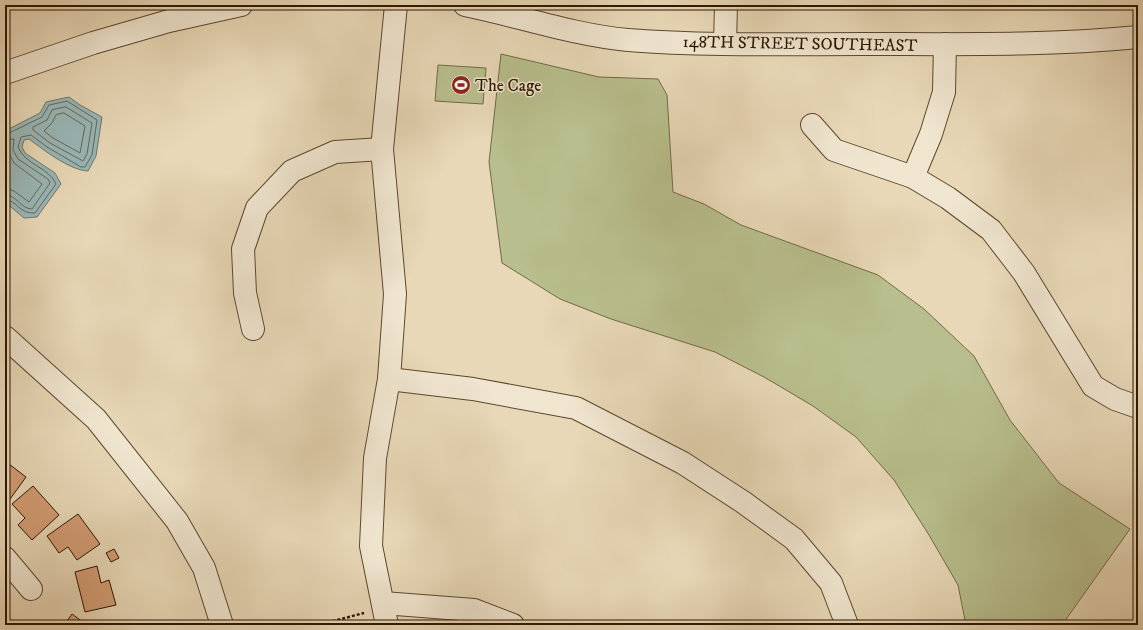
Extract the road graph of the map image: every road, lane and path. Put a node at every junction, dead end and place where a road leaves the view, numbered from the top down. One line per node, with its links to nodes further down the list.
1 (241, 5): 5 (street)
2 (396, 5): 11 (street)
3 (465, 5): 7 (street, 148TH STREET SOUTHEAST)
4 (726, 5): 7 (street)
5 (167, 13): 9 (street)
6 (1138, 37): 8 (street, 148TH STREET SOUTHEAST)
7 (725, 44): 8 (street, 148TH STREET SOUTHEAST)
8 (945, 44): 12 (street)
9 (5, 73)
10 (812, 125): 12 (street)
11 (382, 148): 13 (street); 15 (street)
12 (913, 177): 16 (street)
13 (253, 329)
14 (5, 337): 20 (street)
15 (389, 379): 19 (street); 23 (street)
16 (1138, 407)
17 (5, 558): 18 (street)
18 (31, 589)
19 (385, 612): 21 (path); 22 (street)
20 (222, 625)
21 (318, 625)
22 (513, 625)
23 (847, 625)

